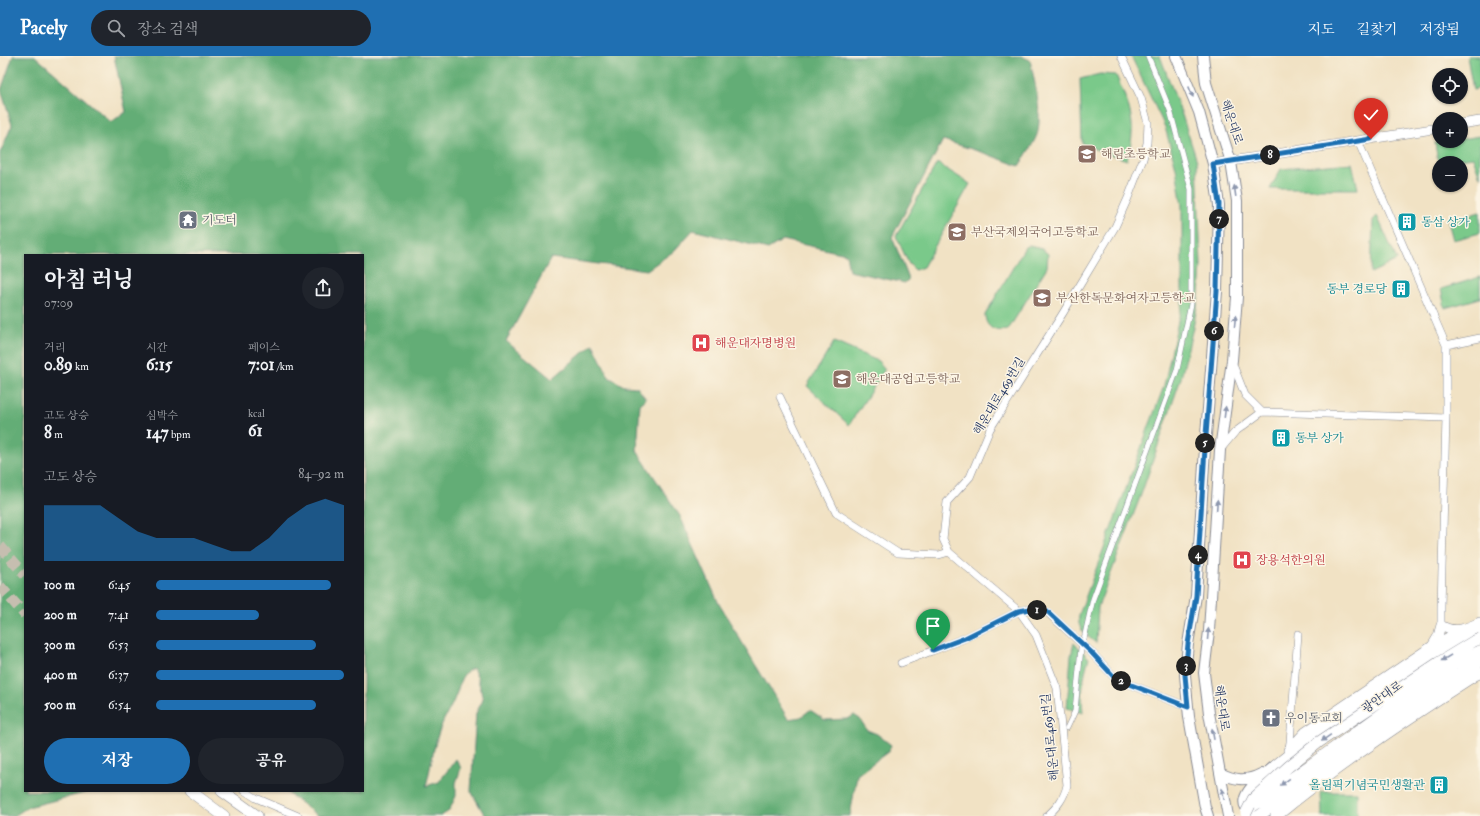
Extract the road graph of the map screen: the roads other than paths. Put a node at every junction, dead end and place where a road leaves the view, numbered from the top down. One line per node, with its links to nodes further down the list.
1 (1121, 56): 18 (street, 해운대로469번길)
2 (1148, 56): 25 (street)
3 (1176, 56): 10 (main road, one-way to 10)
4 (1203, 56): 9 (main road, 해운대로)
5 (1480, 121): 6 (street)
6 (1468, 123)
7 (1432, 129): 8 (street)
8 (1358, 141): 9 (street); 12 (street)
9 (1231, 162): 10 (street); 13 (main road, 해운대로, one-way to 9)
10 (1213, 164): 35 (main road)
11 (1480, 338): 12 (street)
12 (1446, 345): 16 (street)
13 (1232, 360): 15 (street); 17 (main road, 해운대로, one-way to 13)
14 (780, 397): 18 (street)
15 (1262, 412): 16 (street); 17 (street)
16 (1446, 418): 21 (street)
17 (1220, 450): 41 (main road, 해운대로, one-way to 17)
18 (949, 552): 19 (street, 해운대로469번길)
19 (1019, 611): 32 (street); 35 (street); 54 (street, 해운대로469번길)
20 (1480, 622): 23 (street)
21 (1441, 625): 23 (street); 27 (street)
22 (1480, 628): 40 (highway)
23 (1462, 630): 27 (street)
24 (1298, 634): 39 (street)
25 (1084, 639)
26 (1480, 639): 49 (highway, one-way to 49, bridge)
27 (1432, 646): 39 (street)
28 (1081, 648): 36 (street)
29 (1480, 651): 49 (highway, 광안대로, one-way to 49, bridge)
30 (1480, 656): 37 (main road)
31 (1480, 662): 56 (highway, 광안대로, bridge)
32 (901, 663)
33 (1480, 666): 38 (highway)
34 (1480, 673): 58 (highway, bridge)
35 (1188, 707): 48 (main road)
36 (1067, 728)
37 (1368, 728): 38 (main road); 42 (main road)
38 (1360, 746): 42 (main road)
39 (1288, 751): 40 (street)
40 (1275, 766): 41 (main road); 46 (main road)
41 (1220, 773): 55 (main road, 해운대로, one-way to 41)
42 (1318, 778): 46 (main road)
43 (191, 792): 47 (highway)
44 (223, 792): 52 (highway)
45 (247, 792): 53 (street)
46 (1283, 806): 57 (main road); 59 (main road)
47 (211, 807): 50 (highway); 51 (highway)
48 (1205, 813)
49 (1244, 815)
50 (220, 816)
51 (224, 816)
52 (257, 816)
53 (298, 816)
54 (1047, 816)
55 (1228, 816)
56 (1259, 816)
57 (1270, 816)
58 (1276, 816)
59 (1280, 816)

